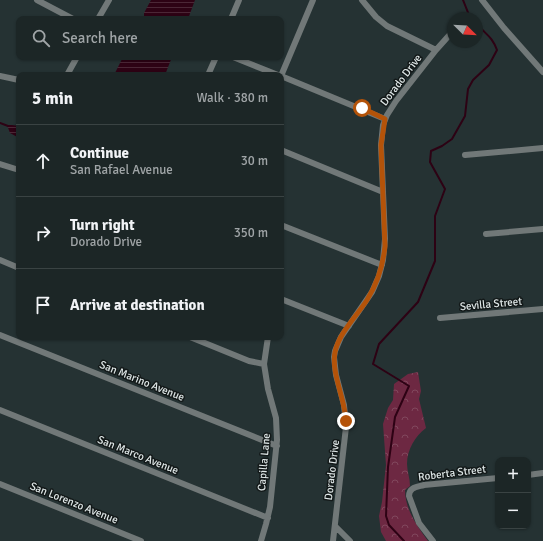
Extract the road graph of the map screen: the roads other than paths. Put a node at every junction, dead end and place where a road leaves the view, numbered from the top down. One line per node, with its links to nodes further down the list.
1 (37, 0): 7 (street)
2 (108, 0): 8 (street)
3 (239, 0): 9 (street)
4 (313, 0): 18 (street)
5 (362, 0): 11 (street)
6 (482, 0): 19 (street)
7 (67, 16)
8 (100, 16)
9 (232, 16)
10 (447, 38): 11 (street, Dorado Drive)
11 (436, 50): 23 (street, Dorado Drive)
12 (75, 60): 15 (street)
13 (215, 60): 16 (street)
14 (240, 60): 17 (street)
15 (69, 72)
16 (209, 72)
17 (270, 72)
18 (283, 72)
19 (543, 72)
20 (0, 76): 22 (street)
21 (284, 77): 23 (street)
22 (16, 79)
23 (385, 119): 29 (street, Dorado Drive)
24 (543, 148): 26 (street)
25 (284, 151): 29 (street)
26 (465, 155)
27 (0, 164): 28 (street)
28 (16, 169)
29 (383, 192): 34 (street, Dorado Drive)
30 (284, 226): 34 (street)
31 (543, 229): 32 (street)
32 (486, 234)
33 (0, 260): 35 (street)
34 (382, 265): 39 (street, Dorado Drive)
35 (16, 267)
36 (284, 300): 39 (street)
37 (543, 310): 38 (street, Sevilla Street)
38 (440, 318)
39 (348, 326): 51 (street, Dorado Drive)
40 (0, 335): 45 (street, San Marino Avenue)
41 (198, 340): 43 (street)
42 (268, 340): 43 (street, Capilla Lane)
43 (264, 364): 45 (street, Capilla Lane)
44 (0, 410): 50 (street, San Marco Avenue)
45 (277, 446): 50 (street, Capilla Lane)
46 (543, 473): 47 (street)
47 (531, 475)
48 (495, 478): 56 (street, Roberta Street)
49 (0, 484): 52 (street, San Lorenzo Avenue)
50 (268, 518): 53 (street, Capilla Lane)
51 (335, 526): 54 (street, Dorado Drive); 55 (street)
52 (141, 541)
53 (261, 541)
54 (333, 541)
55 (350, 541)
56 (433, 541)

